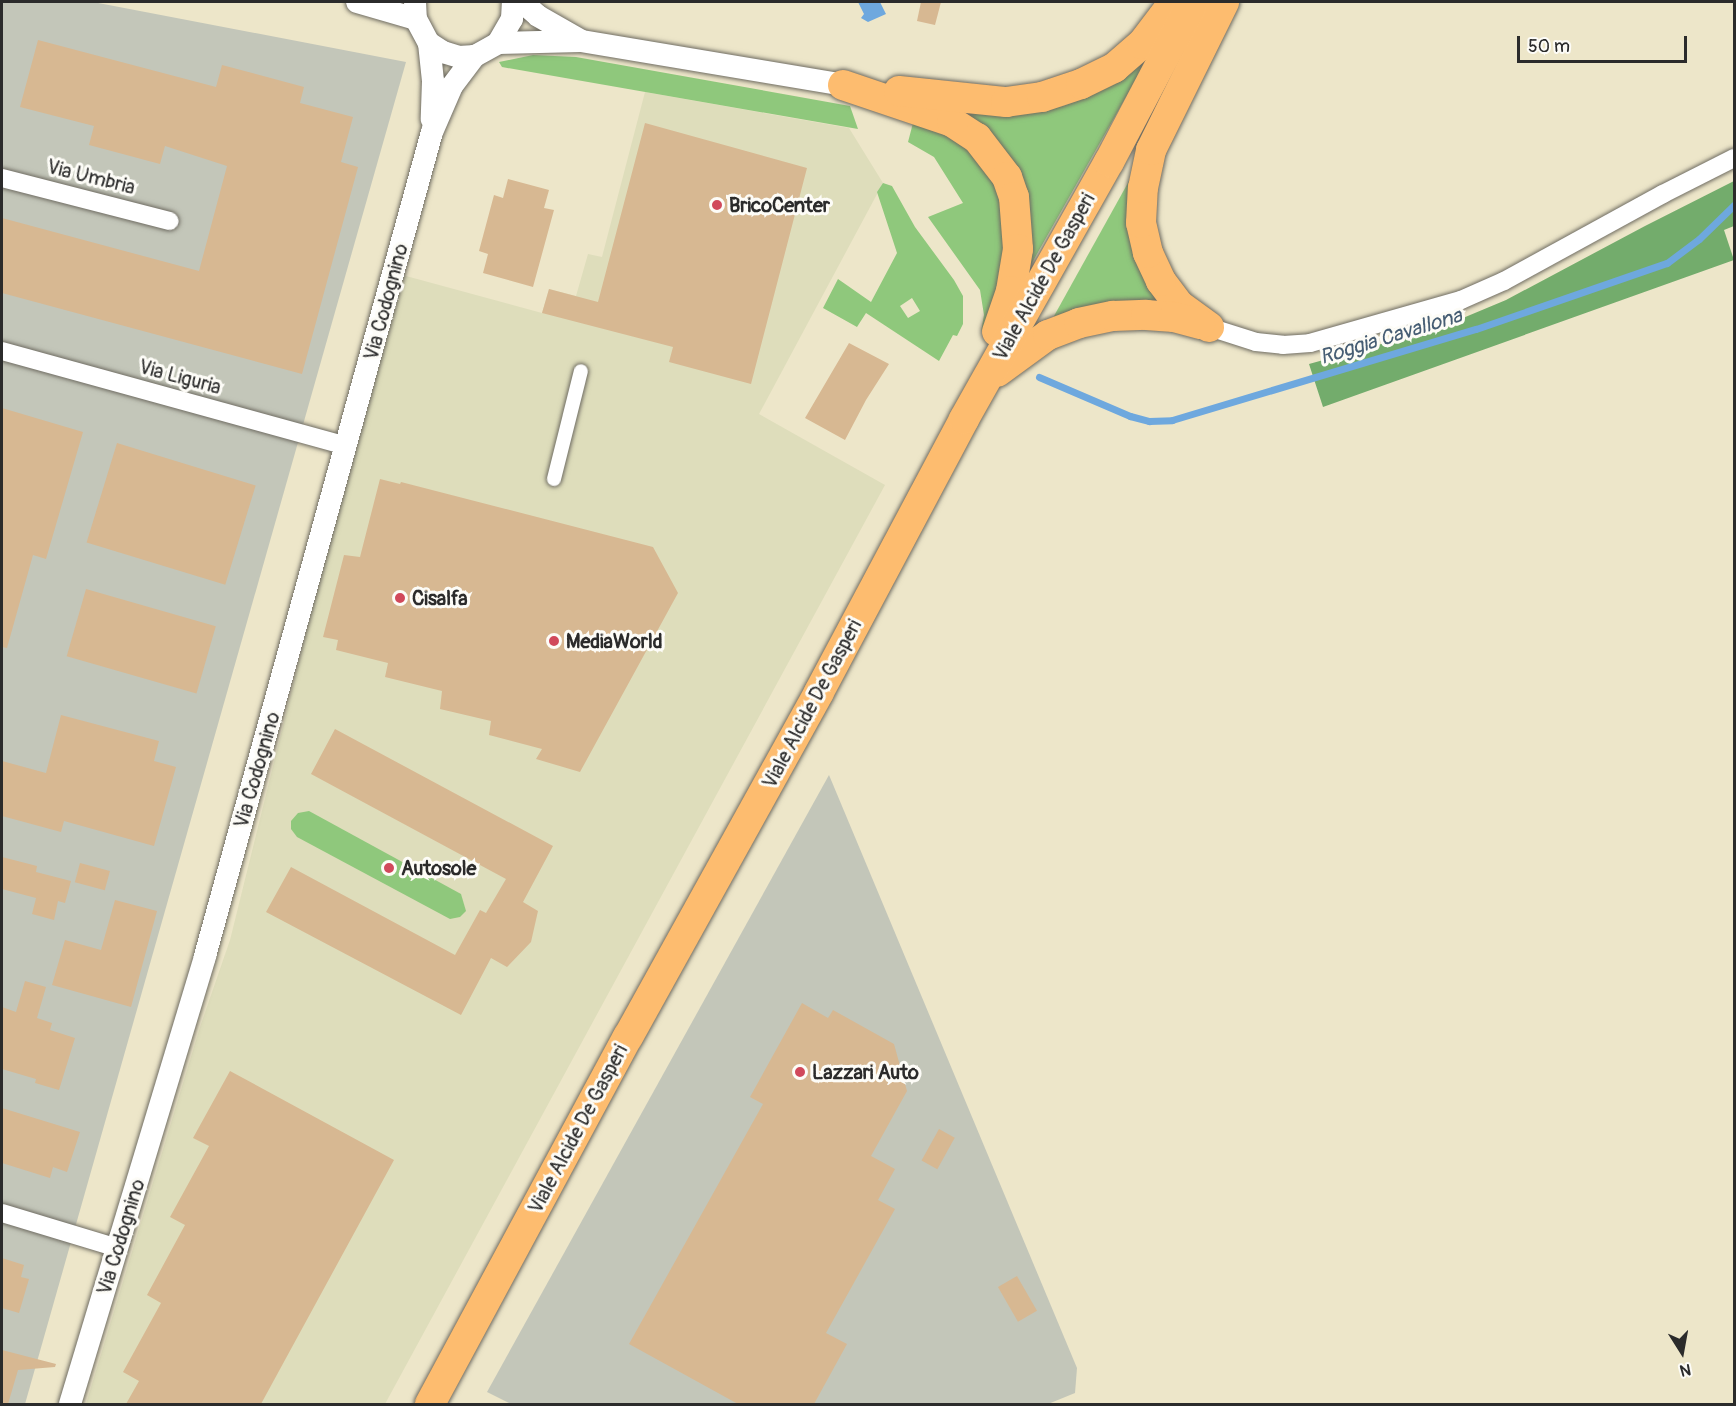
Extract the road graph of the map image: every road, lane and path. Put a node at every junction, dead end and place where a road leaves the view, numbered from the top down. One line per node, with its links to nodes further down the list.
1 (357, 2): 7 (street)
2 (513, 2): 10 (street)
3 (522, 2): 8 (street)
4 (1174, 2): 12 (main road)
5 (1193, 2): 20 (main road, Viale Alcide De Gasperi)
6 (1224, 2): 17 (main road)
7 (416, 10): 9 (street)
8 (581, 41): 10 (street); 12 (street)
9 (429, 43): 11 (street); 13 (street, Via Codognino)
10 (498, 43): 11 (street)
11 (475, 56): 13 (street, Via Codognino)
12 (843, 85): 21 (main road)
13 (432, 132): 22 (street, Via Codognino)
14 (1734, 158): 17 (street)
15 (2, 178): 16 (street, Via Umbria)
16 (170, 221)
17 (1209, 327): 20 (main road)
18 (2, 351): 22 (street, Via Liguria)
19 (580, 371): 23 (street)
20 (984, 384): 21 (main road, Viale Alcide De Gasperi)
21 (964, 419): 27 (main road, Viale Alcide De Gasperi)
22 (347, 446): 25 (street, Via Codognino)
23 (554, 479)
24 (2, 1213): 25 (street)
25 (118, 1248): 26 (street, Via Codognino)
26 (70, 1404)
27 (430, 1404)

